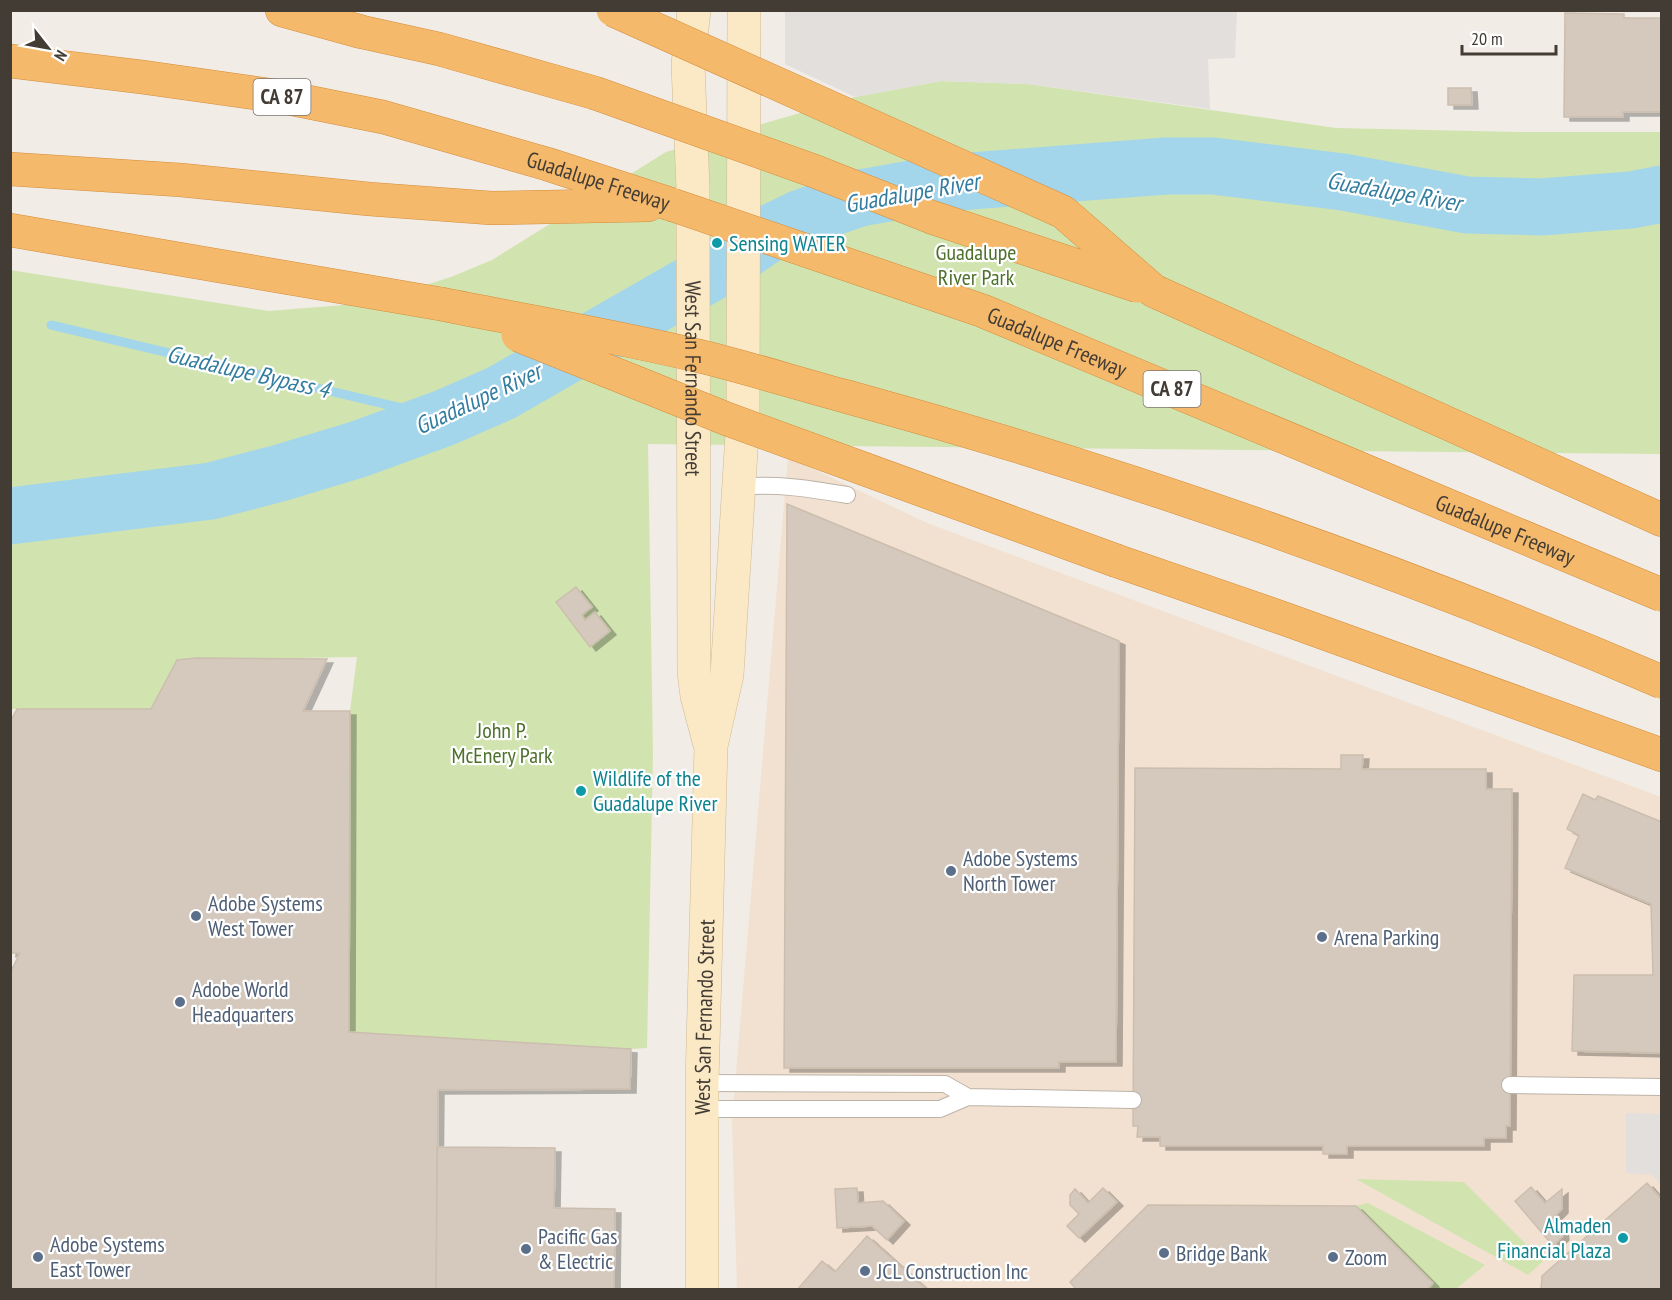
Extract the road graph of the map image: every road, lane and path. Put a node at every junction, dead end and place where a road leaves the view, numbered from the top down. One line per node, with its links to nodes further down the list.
1 (282, 10): 9 (highway, bridge)
2 (613, 10): 9 (highway, bridge)
3 (694, 10): 7 (main road, West San Fernando Street)
4 (744, 10): 11 (main road, West San Fernando Street, bridge)
5 (10, 61): 7 (highway, Guadalupe Freeway / CA 87)
6 (10, 169): 7 (highway)
7 (683, 197): 14 (highway, Guadalupe Freeway / CA 87, bridge); 16 (main road, West San Fernando Street, bridge)
8 (10, 230): 10 (highway)
9 (1154, 291): 13 (highway)
10 (441, 304): 15 (highway, bridge); 17 (highway, bridge)
11 (740, 487): 12 (lane); 16 (main road, West San Fernando Street)
12 (847, 495)
13 (1662, 520)
14 (1662, 595)
15 (1662, 682)
16 (711, 746): 21 (main road, West San Fernando Street)
17 (1662, 755)
18 (878, 1084): 21 (lane); 22 (lane); 24 (lane)
19 (1510, 1085): 20 (lane)
20 (1662, 1087)
21 (702, 1096): 24 (lane); 25 (main road, West San Fernando Street)
22 (969, 1097): 23 (lane); 24 (lane)
23 (1133, 1100)
24 (877, 1109)
25 (702, 1290)

